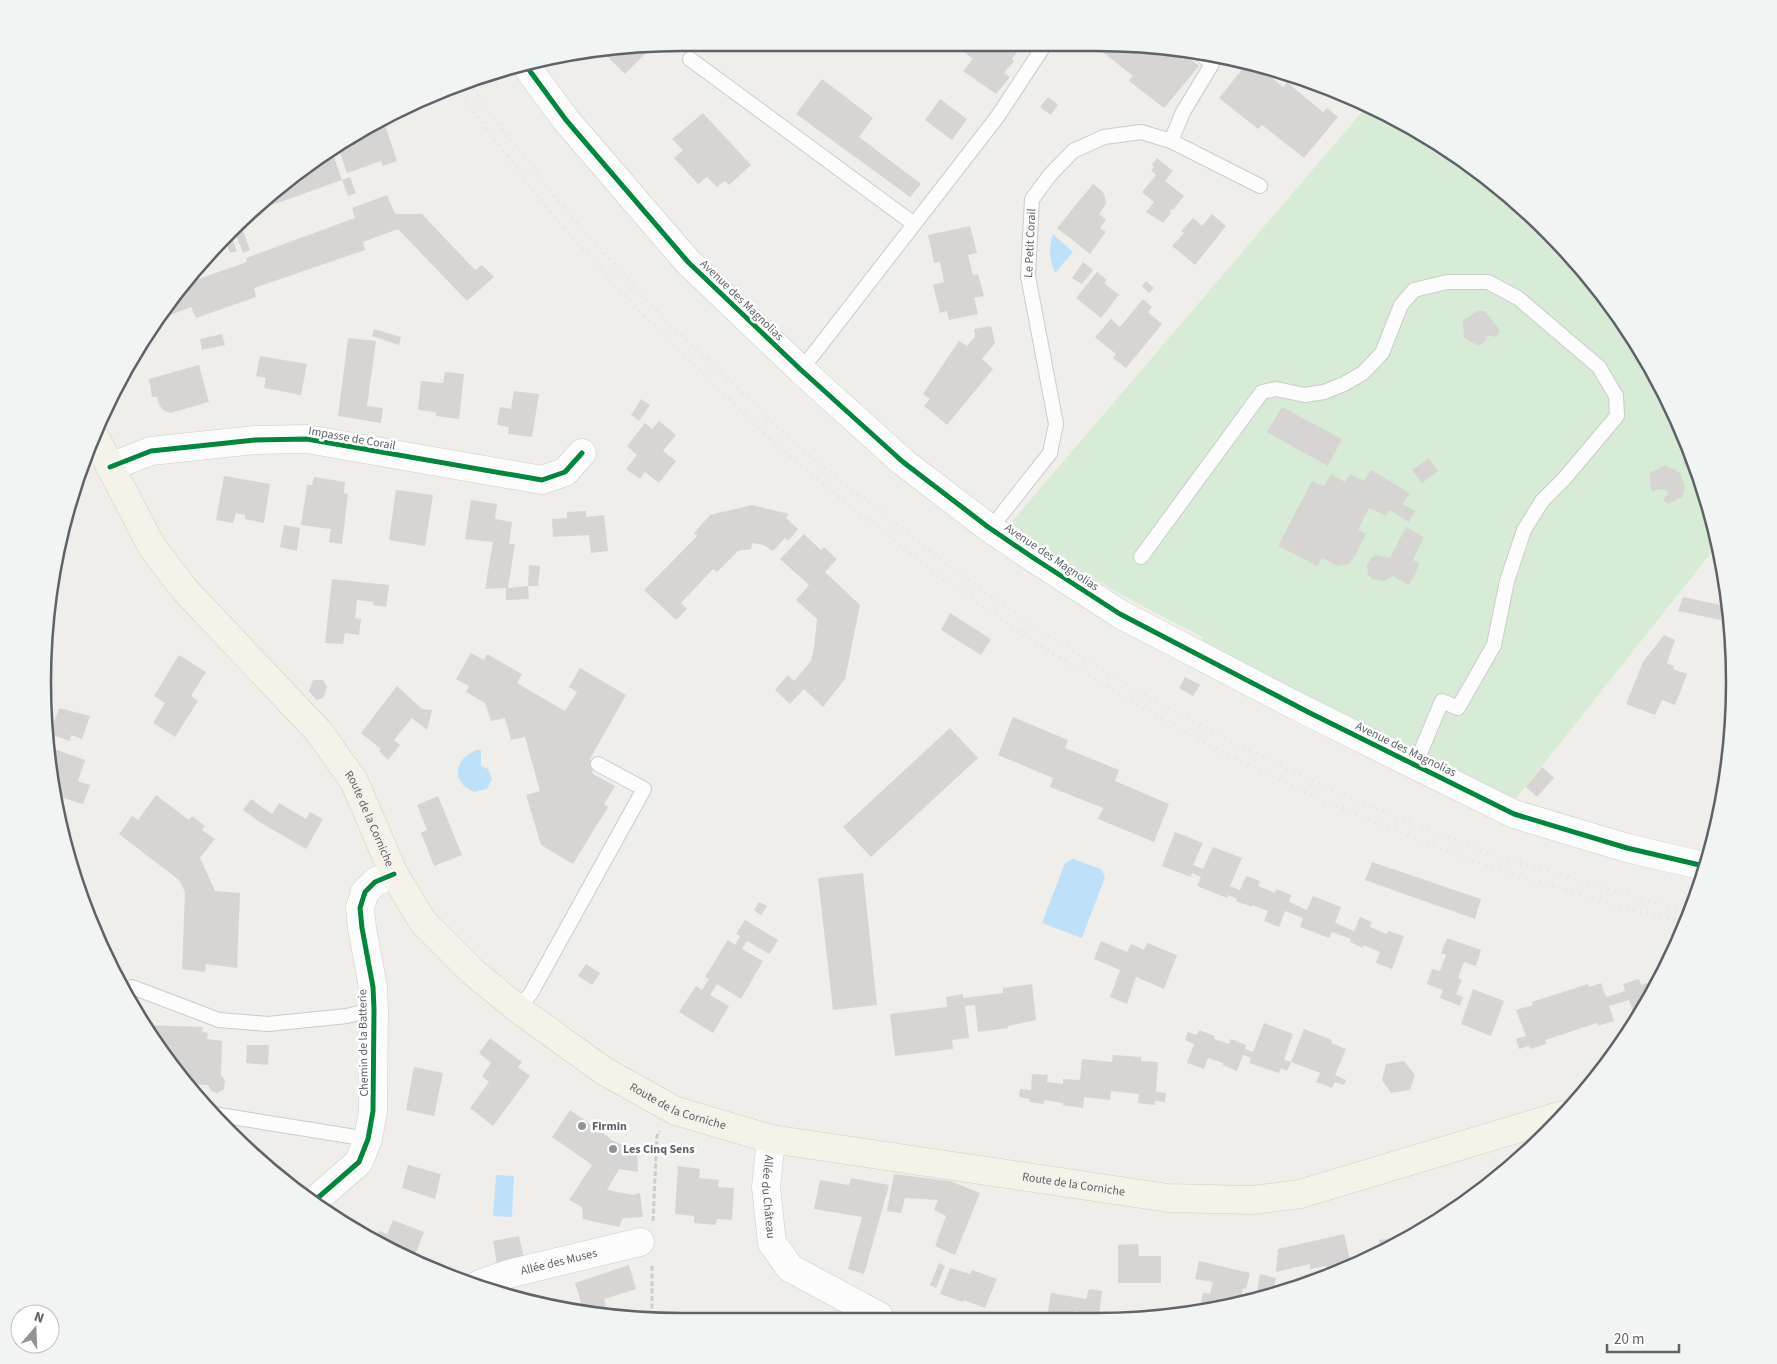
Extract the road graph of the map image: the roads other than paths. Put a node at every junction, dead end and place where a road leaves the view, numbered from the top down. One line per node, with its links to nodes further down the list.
1 (1040, 51): 7 (lane)
2 (690, 59): 7 (lane)
3 (1210, 62): 5 (lane)
4 (529, 70): 8 (street, Avenue des Magnolias)
5 (1170, 141): 6 (lane, Le Petit Corail); 12 (lane, Le Petit Corail)
6 (1260, 186)
7 (914, 224): 8 (lane)
8 (800, 369): 12 (street, Avenue des Magnolias)
9 (98, 443): 11 (main road, Route de la Corniche)
10 (582, 453): 11 (street, Impasse de Corail)
11 (110, 466): 17 (main road, Route de la Corniche)
12 (988, 527): 15 (street, Avenue des Magnolias)
13 (1141, 557): 15 (lane)
14 (598, 764): 19 (lane)
15 (1415, 765): 16 (street, Avenue des Magnolias)
16 (1698, 865)
17 (394, 874): 19 (main road, Route de la Corniche); 20 (street, Chemin de la Batterie)
18 (132, 987): 20 (lane)
19 (518, 1009): 24 (main road, Route de la Corniche)
20 (374, 1010): 23 (street, Chemin de la Batterie)
21 (225, 1116): 23 (lane)
22 (1549, 1119): 24 (main road, Route de la Corniche)
23 (368, 1139): 25 (street, Chemin de la Batterie)
24 (771, 1139): 28 (street, Allée du Château)
25 (319, 1197)
26 (648, 1243): 27 (street, Allée des Muses)
27 (488, 1282)
28 (873, 1313)

